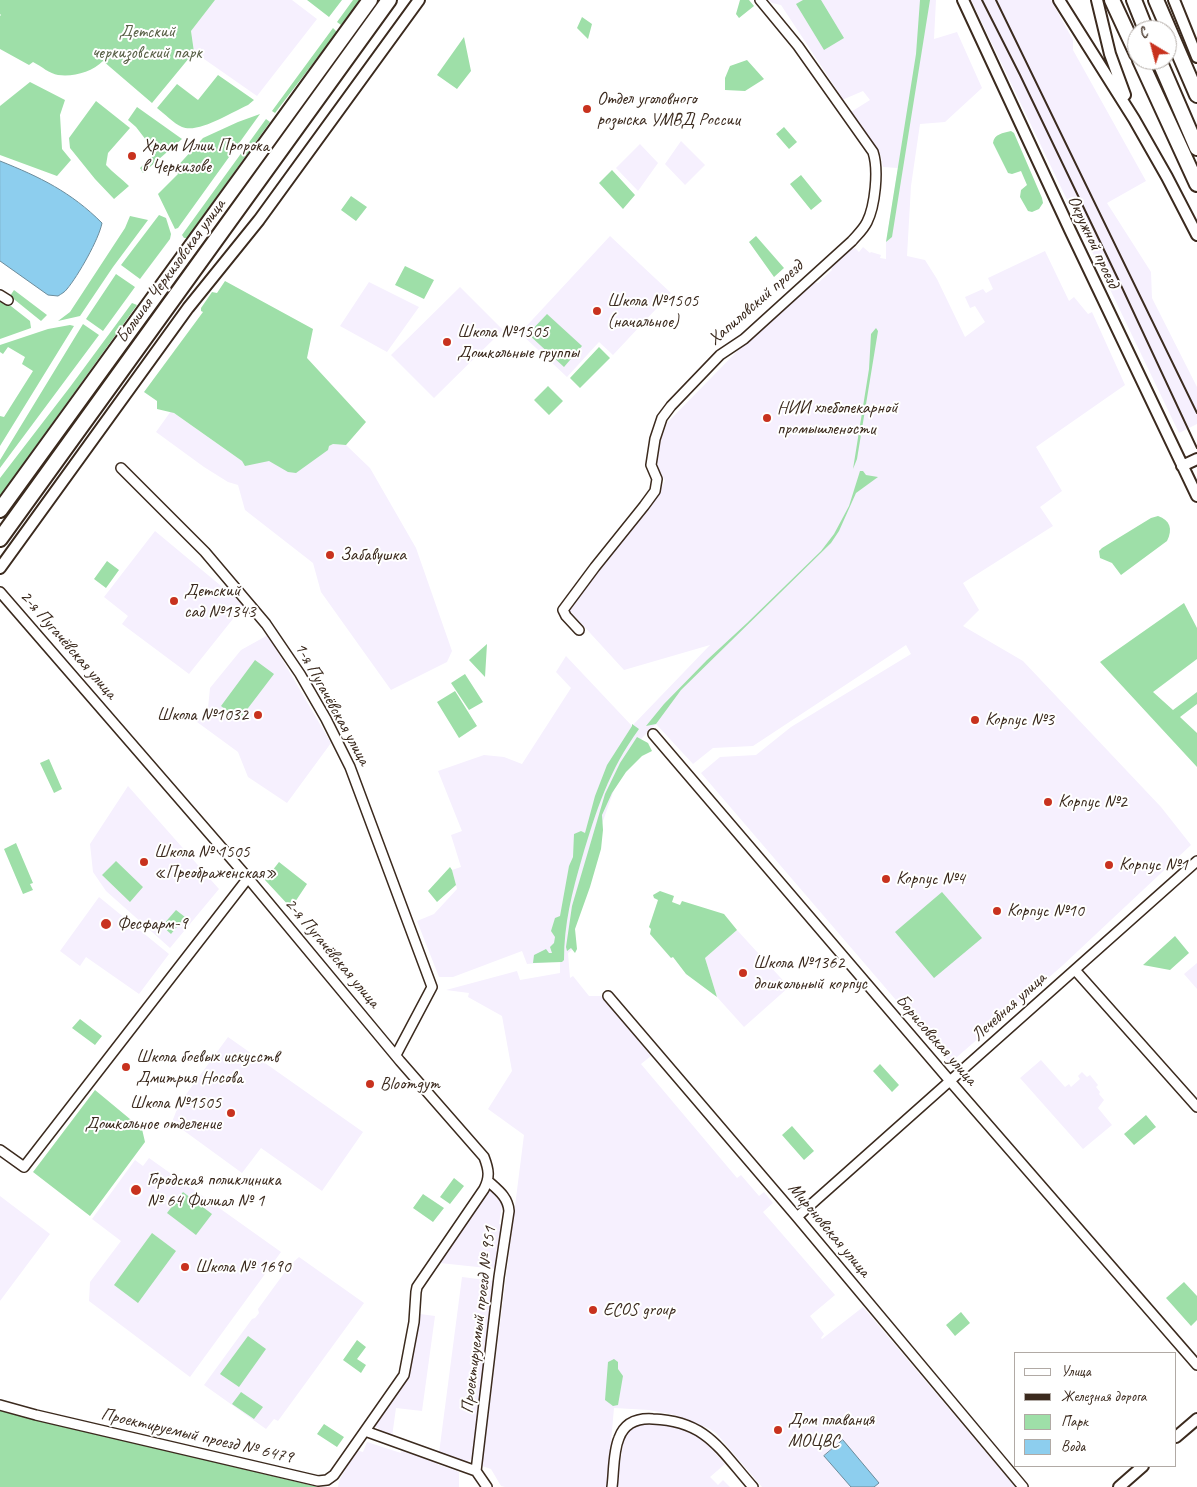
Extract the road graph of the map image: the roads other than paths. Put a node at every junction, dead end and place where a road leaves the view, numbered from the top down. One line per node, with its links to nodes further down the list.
1 (370, 0): 26 (main road, Большая Черкизовская улица)
2 (390, 0): 27 (main road, Большая Черкизовская улица)
3 (419, 0): 28 (street)
4 (760, 0): 30 (street, Хапиловский проезд)
5 (963, 0): 23 (street, Окружной проезд)
6 (1059, 0): 18 (street)
7 (1097, 0): 18 (street)
8 (1112, 0): 13 (main road)
9 (1134, 0): 12 (main road)
10 (1156, 0): 17 (main road)
11 (1174, 0): 14 (street)
12 (1142, 20)
13 (1127, 32)
14 (1197, 58)
15 (1145, 70): 20 (main road)
16 (1163, 70): 19 (main road)
17 (1197, 95)
18 (1134, 119): 21 (street)
19 (1197, 148)
20 (1197, 184)
21 (1197, 235)
22 (1197, 459): 23 (street)
23 (1182, 466): 25 (street, Окружной проезд)
24 (121, 468): 36 (street, 1-я Пугачёвская улица)
25 (1197, 496)
26 (0, 510)
27 (0, 539)
28 (0, 568)
29 (0, 592): 33 (street, 2-я Пугачёвская улица)
30 (579, 630)
31 (654, 734): 37 (street, Борисовская улица)
32 (1197, 861): 34 (street, Лечебная улица)
33 (248, 878): 36 (street, 2-я Пугачёвская улица); 39 (street)
34 (1075, 970): 37 (street, Лечебная улица); 38 (street)
35 (608, 996): 41 (street, Мироновская улица)
36 (396, 1055): 40 (street, 2-я Пугачёвская улица)
37 (950, 1081): 41 (street, Лечебная улица); 42 (street, Борисовская улица)
38 (1197, 1107)
39 (0, 1150)
40 (488, 1181): 45 (street, Проектируемый проезд № 6479); 48 (street, Проектируемый проезд № 951)
41 (797, 1217): 52 (street, Мироновская улица)
42 (1197, 1365)
43 (0, 1405): 45 (street, Проектируемый проезд № 6479)
44 (1197, 1419): 46 (street)
45 (365, 1431): 48 (street)
46 (1177, 1436)
47 (1142, 1467): 53 (street)
48 (476, 1471): 49 (street)
49 (487, 1487)
50 (612, 1487): 51 (street)
51 (753, 1487)
52 (1022, 1487)
53 (1119, 1487)

